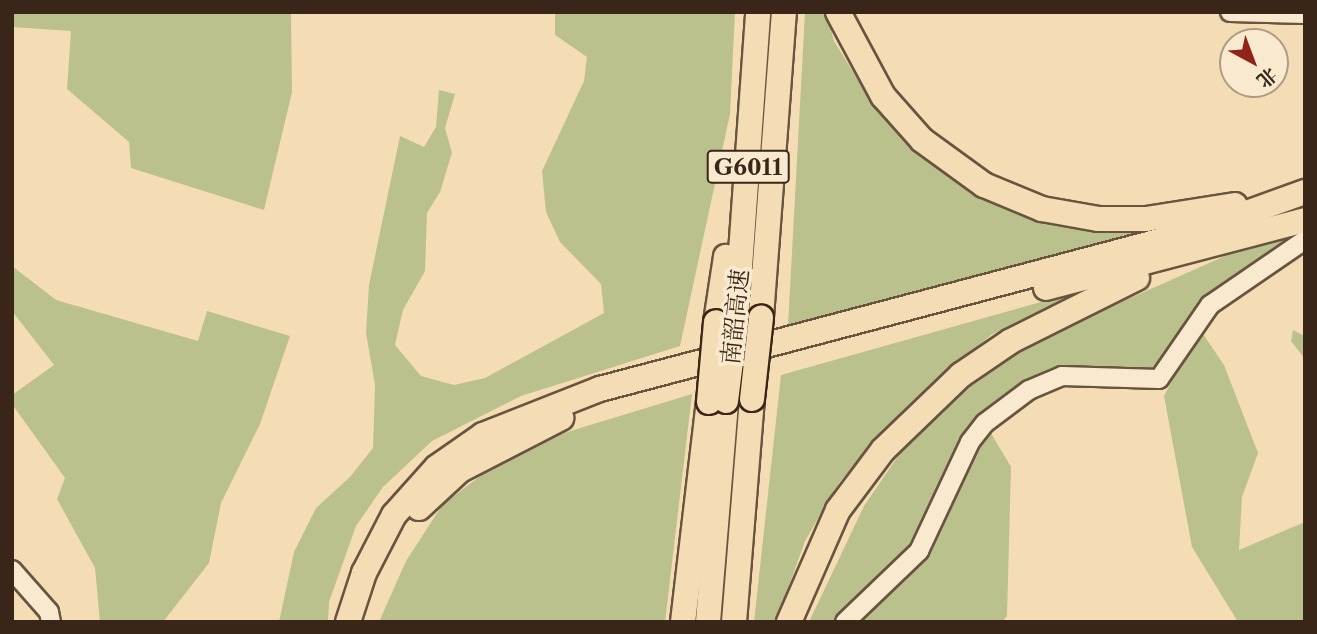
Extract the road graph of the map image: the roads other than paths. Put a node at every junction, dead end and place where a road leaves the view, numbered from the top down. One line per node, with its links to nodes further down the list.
1 (758, 12): 10 (highway, 南韶高速 / G6011, bridge)
2 (784, 12): 17 (highway, 南韶高速 / G6011, bridge)
3 (838, 12): 6 (highway)
4 (1230, 12): 5 (street)
5 (1305, 15)
6 (1305, 191): 13 (highway)
7 (1305, 220): 9 (highway)
8 (1305, 240): 19 (street)
9 (1213, 242): 14 (highway); 18 (highway)
10 (717, 402): 15 (highway); 16 (highway, 南韶高速 / G6011)
11 (12, 570): 12 (street)
12 (51, 622)
13 (348, 622)
14 (367, 622)
15 (683, 622)
16 (708, 622)
17 (734, 622)
18 (789, 622)
19 (845, 622)

